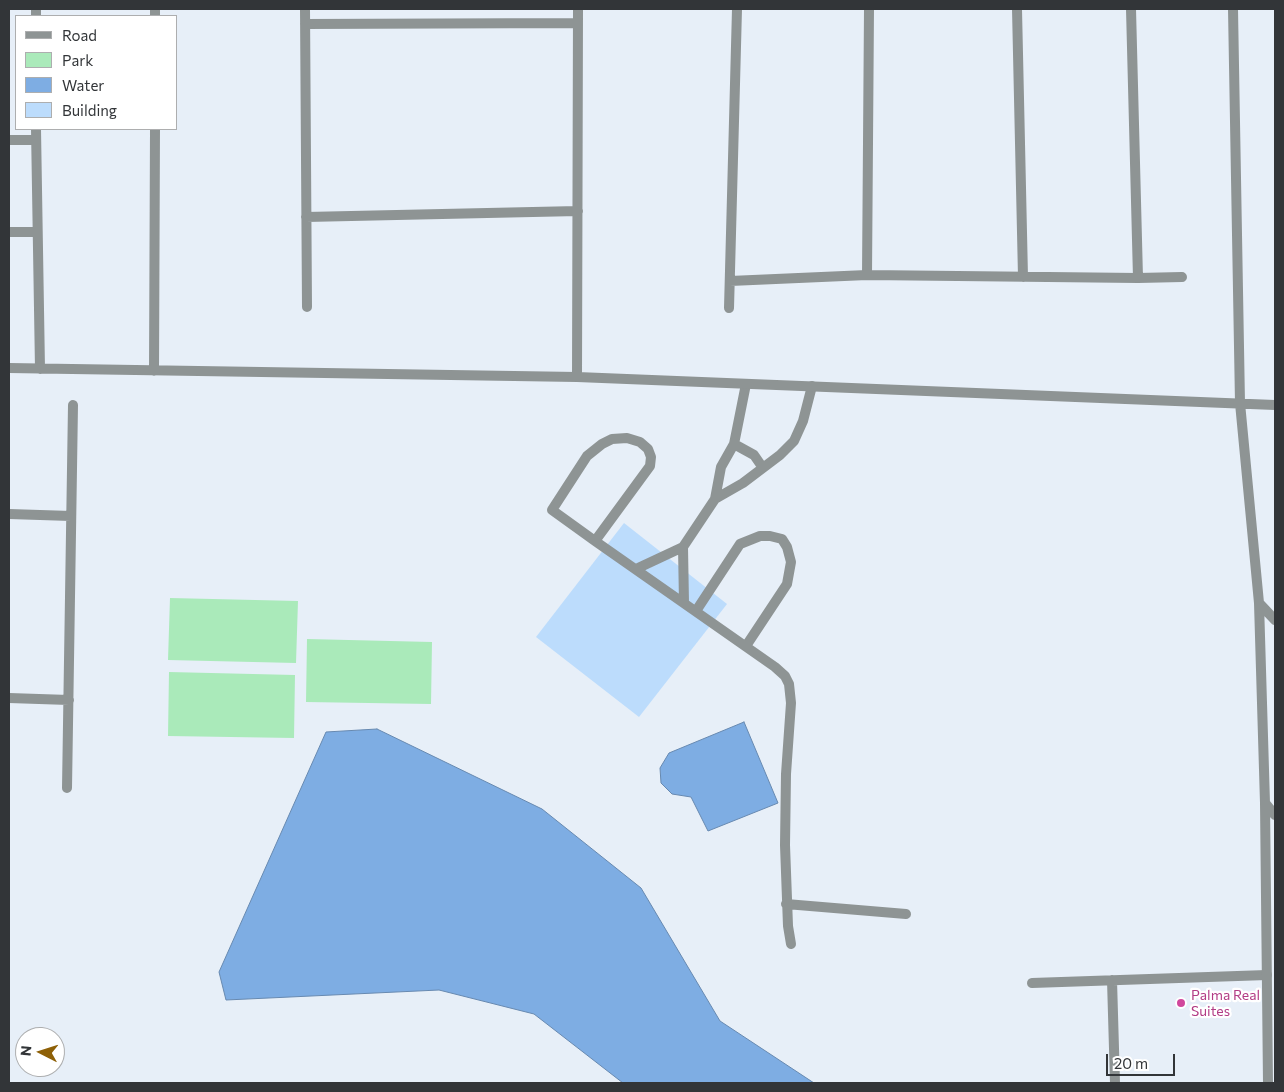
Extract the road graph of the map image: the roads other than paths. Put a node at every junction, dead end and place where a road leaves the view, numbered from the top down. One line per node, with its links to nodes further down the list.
1 (305, 9): 9 (street)
2 (578, 9): 8 (street)
3 (737, 9): 22 (street)
4 (869, 9): 18 (street)
5 (1017, 9): 19 (street)
6 (1131, 9): 21 (street)
7 (1233, 9): 31 (street)
8 (578, 22): 9 (street); 14 (street)
9 (305, 24): 15 (street)
10 (36, 130): 13 (street)
11 (155, 130): 27 (street)
12 (9, 140): 13 (street)
13 (36, 140): 17 (street)
14 (578, 211): 15 (street); 28 (street)
15 (306, 217): 23 (street)
16 (9, 232): 17 (street)
17 (37, 232): 26 (street)
18 (867, 276): 19 (street); 22 (street)
19 (1023, 277): 21 (street)
20 (1182, 277): 21 (street)
21 (1138, 278)
22 (730, 281): 24 (street)
23 (307, 307)
24 (729, 308)
25 (9, 368): 26 (street)
26 (40, 369): 27 (street)
27 (154, 371): 28 (street)
28 (577, 377): 29 (street)
29 (746, 384): 30 (street); 34 (street)
30 (812, 386): 31 (street); 35 (street)
31 (1240, 403): 32 (street); 43 (street)
32 (1275, 404)
33 (73, 405): 38 (street)
34 (734, 444): 35 (street); 36 (street)
35 (763, 468): 36 (street)
36 (715, 499): 40 (street)
37 (9, 514): 38 (street)
38 (71, 516): 48 (street)
39 (595, 541): 39 (street); 41 (street)
40 (683, 547): 41 (street); 42 (street)
41 (636, 569): 42 (street)
42 (684, 603): 44 (street)
43 (1258, 603): 45 (street); 50 (street)
44 (696, 611): 46 (street); 46 (street)
45 (1275, 620)
46 (746, 646): 52 (street)
47 (9, 698): 48 (street)
48 (69, 700): 49 (street)
49 (67, 788)
50 (1265, 803): 51 (street); 55 (street)
51 (1275, 815)
52 (786, 904): 53 (street); 54 (street)
53 (906, 914)
54 (791, 944)
55 (1267, 975): 56 (street); 58 (street)
56 (1112, 980): 57 (street); 59 (street)
57 (1032, 983)
58 (1272, 1039): 60 (street)
59 (1115, 1083)
60 (1268, 1083)

